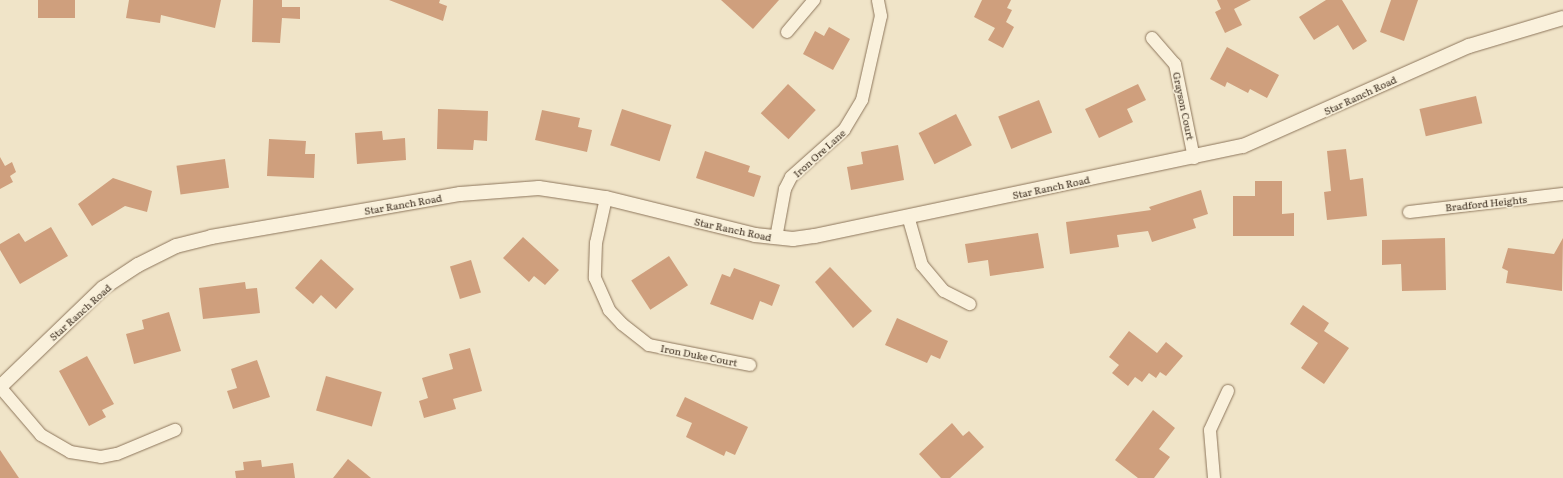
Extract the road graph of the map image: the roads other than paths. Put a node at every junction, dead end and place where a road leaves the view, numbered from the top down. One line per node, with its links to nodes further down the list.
1 (814, 0): 4 (street)
2 (878, 0): 11 (street, Iron Ore Lane)
3 (1563, 18): 6 (street, Star Ranch Road)
4 (787, 32)
5 (1152, 38): 6 (street, Grayson Court)
6 (1194, 158): 10 (street, Star Ranch Road)
7 (1563, 194): 9 (street, Bradford Heights)
8 (606, 198): 11 (street, Star Ranch Road); 13 (street, Iron Duke Court); 14 (street, Star Ranch Road)
9 (1409, 212)
10 (908, 216): 11 (street, Star Ranch Road); 12 (street)
11 (776, 238)
12 (970, 304)
13 (750, 365)
14 (0, 387): 16 (street)
15 (1228, 391): 17 (street)
16 (175, 430)
17 (1214, 478)

